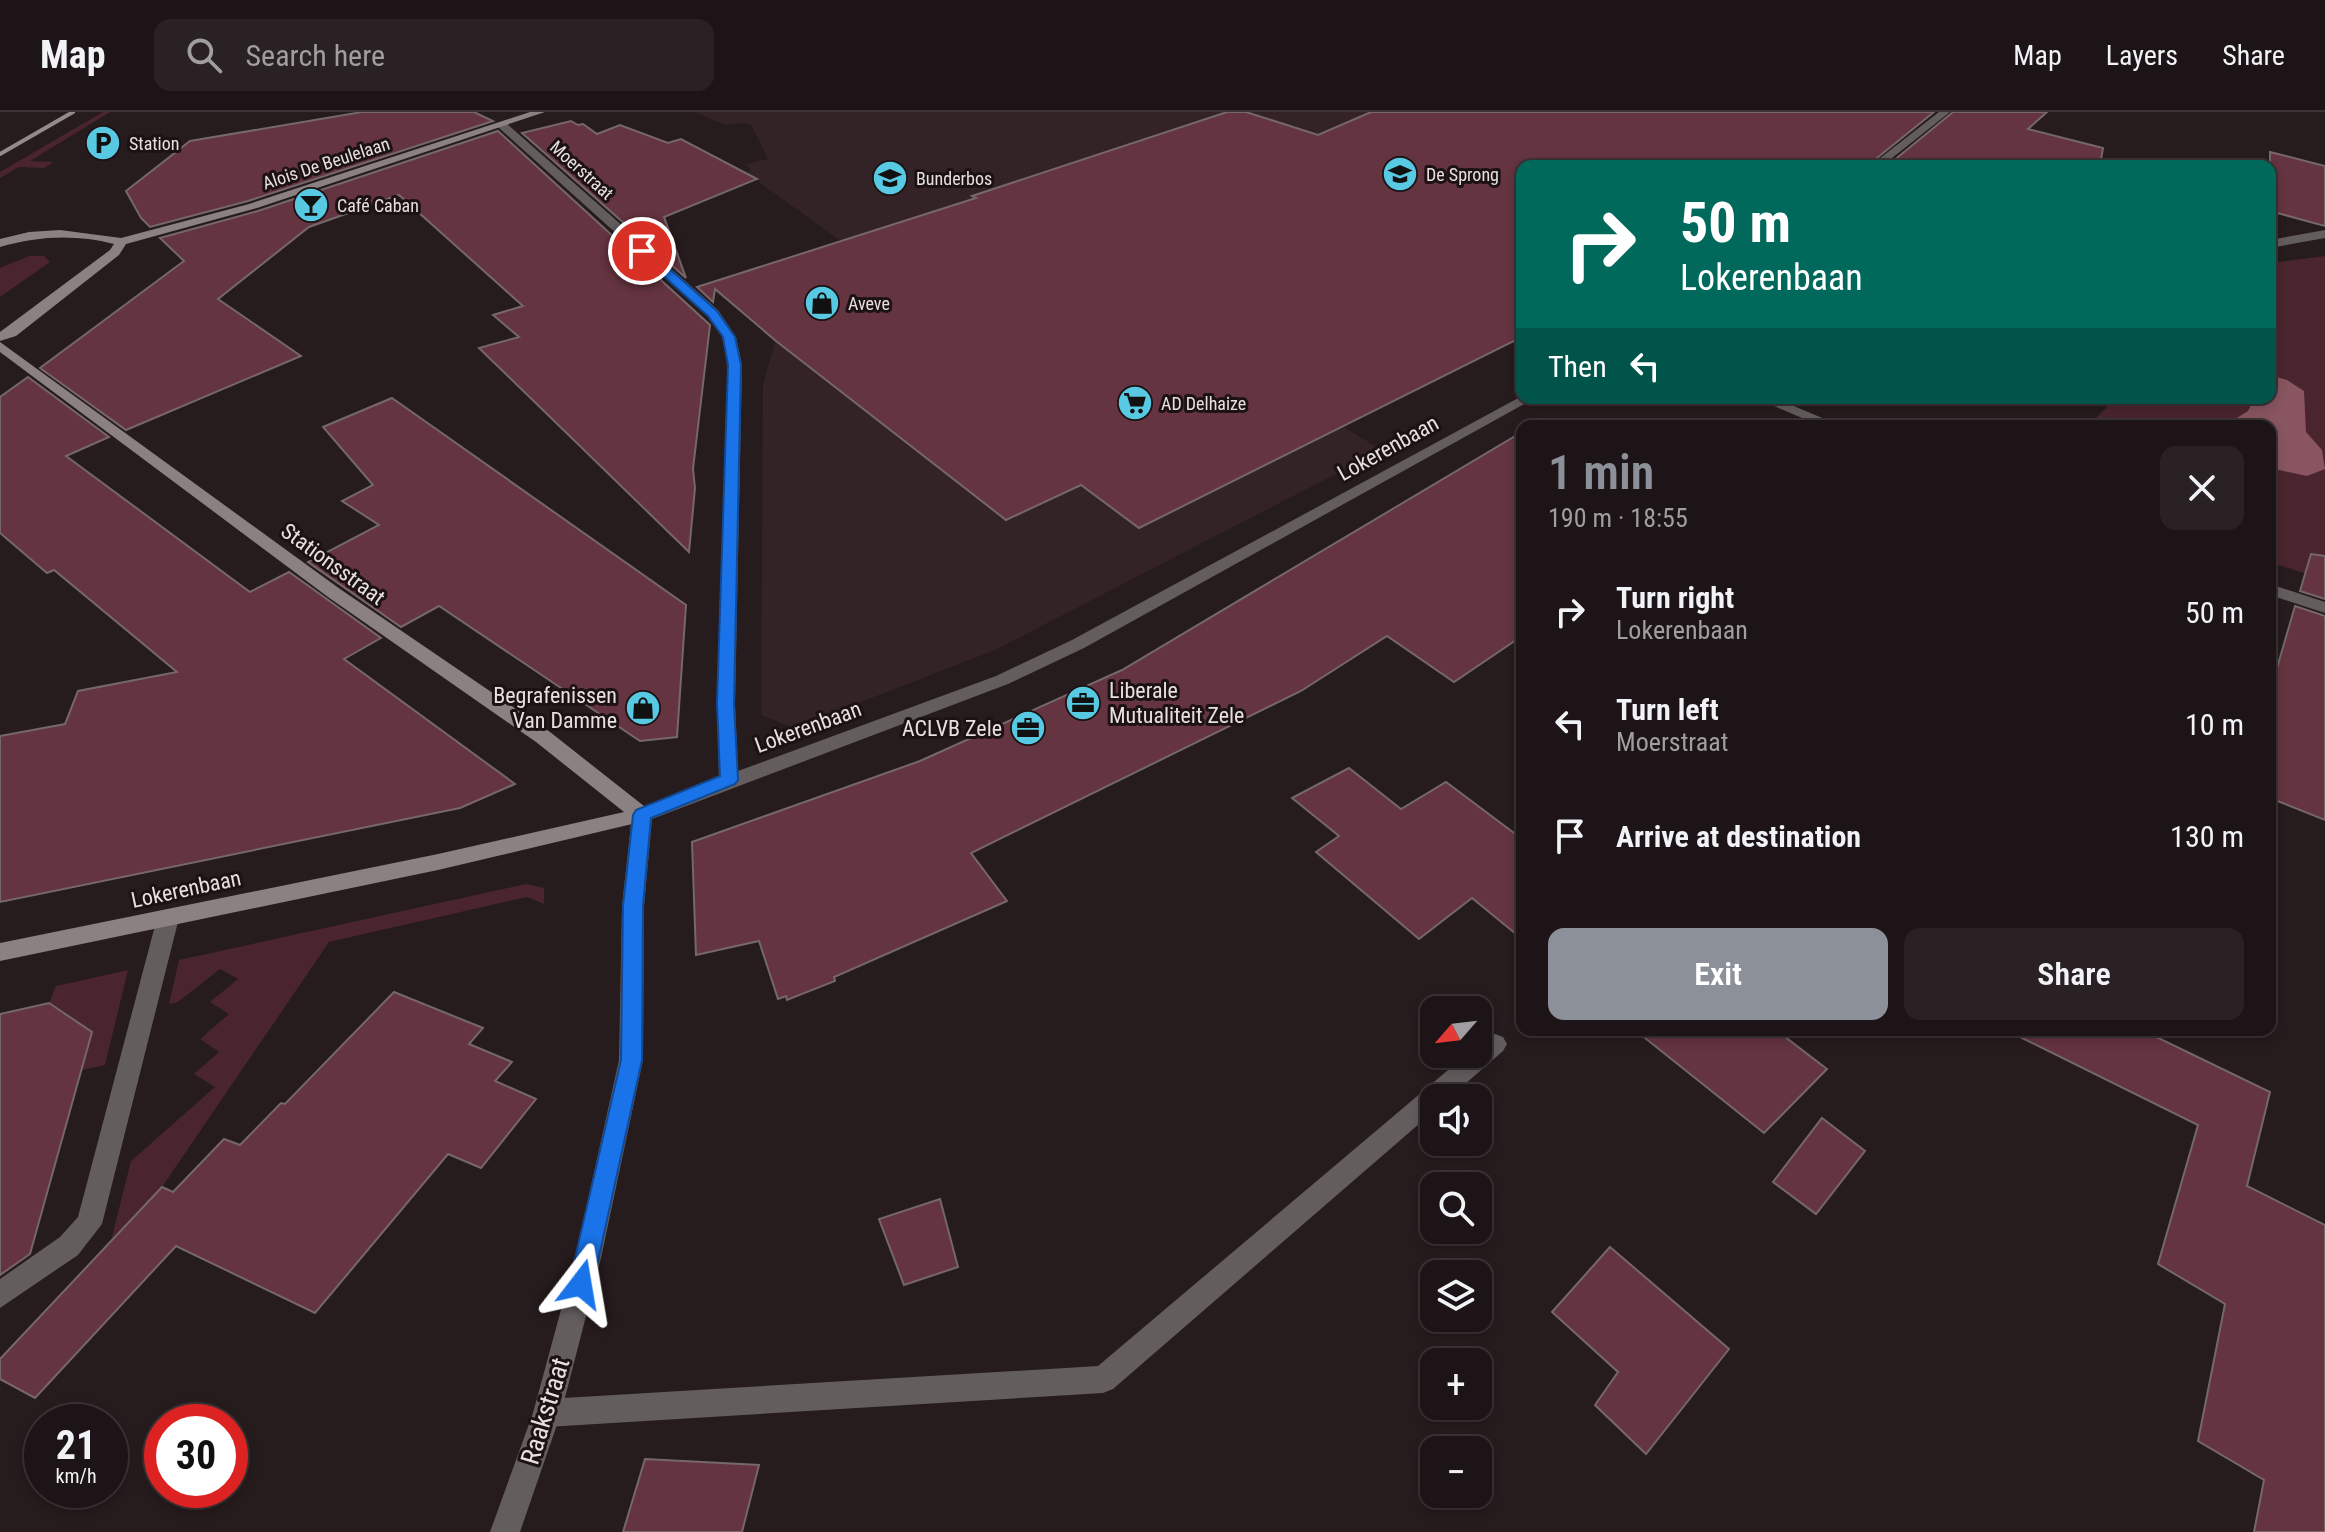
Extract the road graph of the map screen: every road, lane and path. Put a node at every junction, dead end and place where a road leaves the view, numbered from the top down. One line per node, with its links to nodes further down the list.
1 (540, 112): 3 (street, Alois De Beulelaan)
2 (1945, 112): 4 (street)
3 (502, 125): 6 (street, Alois De Beulelaan); 16 (street, Moerstraat)
4 (1883, 160)
5 (2325, 234): 8 (street)
6 (121, 242): 7 (street); 9 (street)
7 (0, 243)
8 (2276, 243)
9 (0, 337)
10 (0, 346): 17 (street, Stationsstraat)
11 (1517, 404): 16 (street, Lokerenbaan)
12 (1777, 404): 13 (street)
13 (1819, 420)
14 (2276, 591): 15 (street)
15 (2325, 608)
16 (729, 780): 17 (street, Lokerenbaan)
17 (642, 815): 18 (street, Lokerenbaan); 22 (street, Raakstraat)
18 (168, 918): 19 (street, Lokerenbaan); 21 (street)
19 (0, 952)
20 (1495, 1044): 22 (street)
21 (0, 1295)
22 (547, 1413): 23 (street, Raakstraat)
23 (505, 1532)

